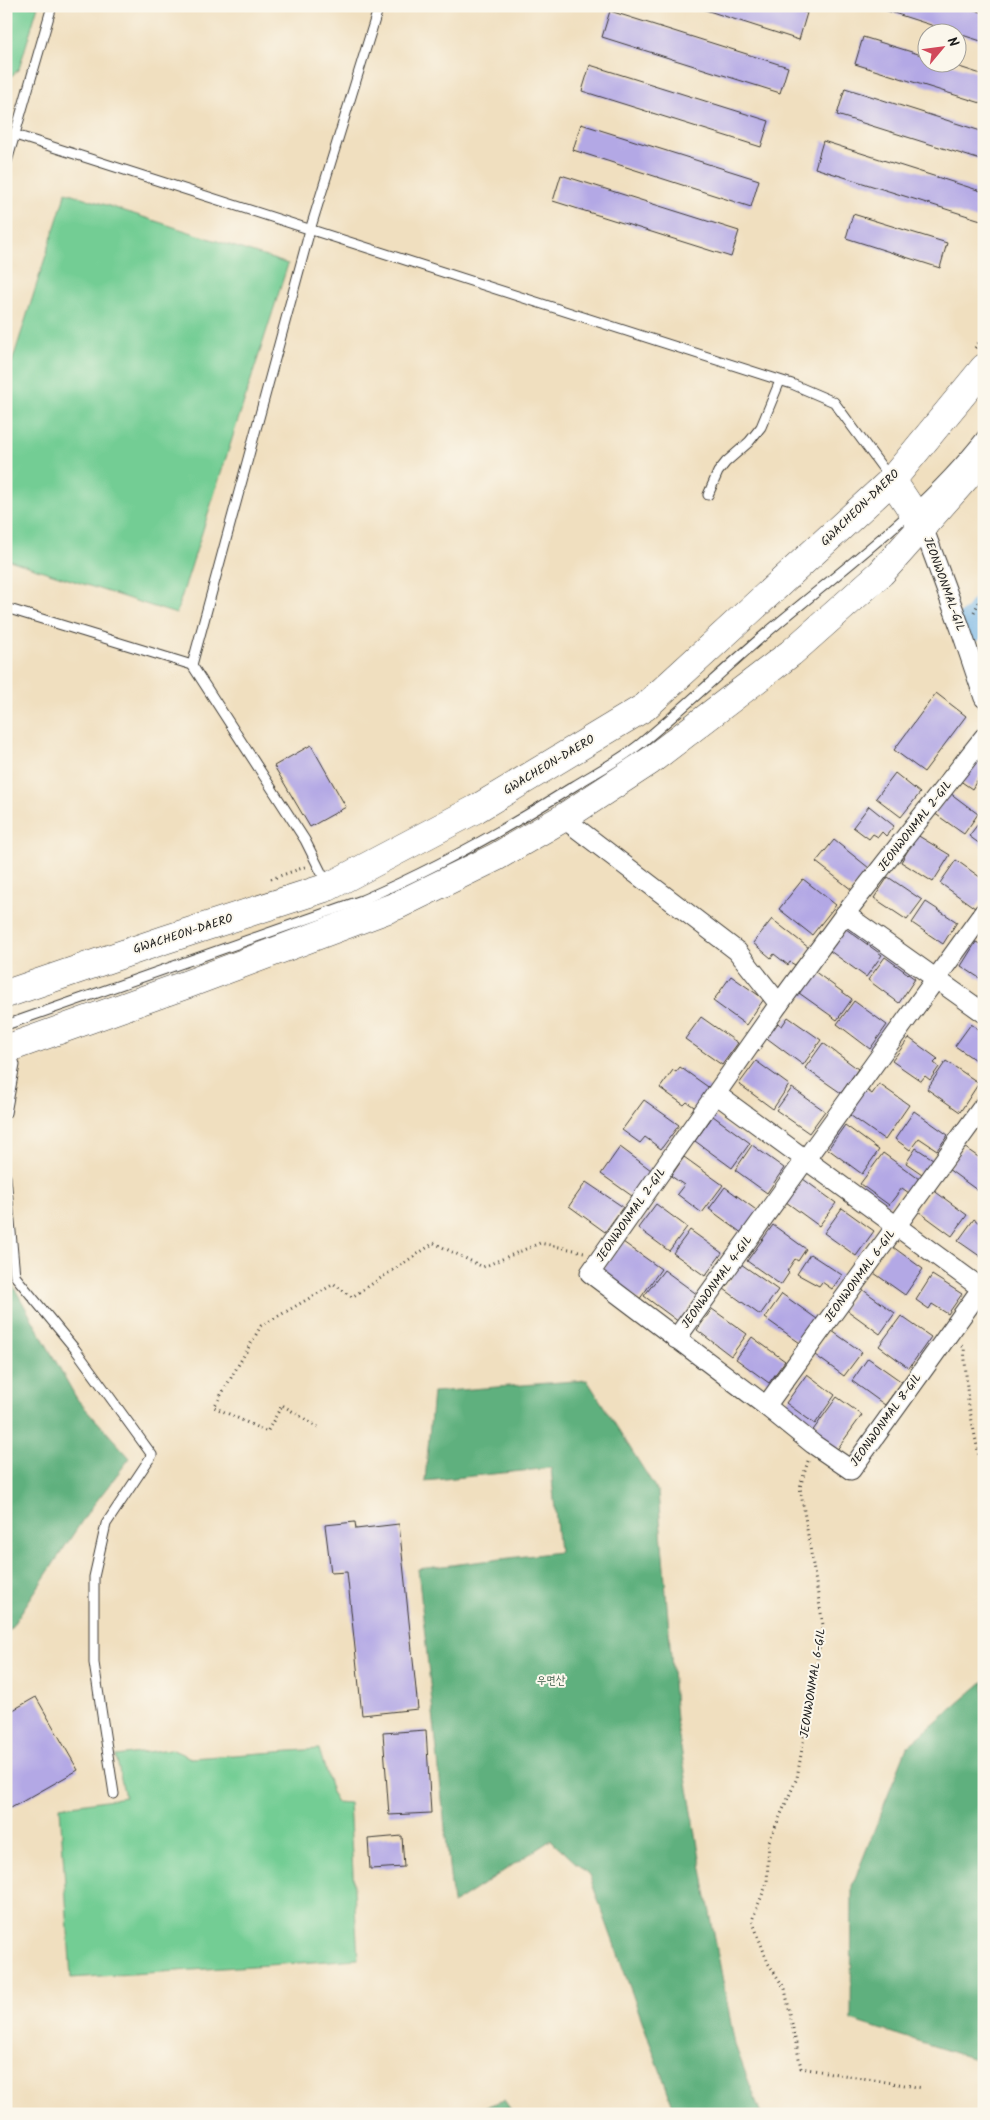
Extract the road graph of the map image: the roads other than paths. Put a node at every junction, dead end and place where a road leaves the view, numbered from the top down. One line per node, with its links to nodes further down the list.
1 (52, 6): 3 (lane)
2 (379, 6): 5 (lane)
3 (11, 134): 4 (lane); 5 (lane)
4 (6, 165)
5 (310, 230): 7 (lane); 14 (lane)
6 (979, 359): 10 (main road, GWACHEON-DAERO)
7 (780, 381): 10 (lane); 11 (lane)
8 (984, 433): 12 (lane)
9 (984, 458): 12 (main road)
10 (892, 480): 12 (main road); 18 (main road, GWACHEON-DAERO)
11 (708, 495)
12 (917, 518): 15 (street, JEONWONMAL-GIL); 17 (main road); 25 (lane)
13 (6, 608): 14 (lane)
14 (192, 665): 18 (lane)
15 (984, 698)
16 (984, 737): 20 (street, JEONWONMAL 2-GIL)
17 (563, 818): 23 (street); 25 (main road)
18 (328, 886): 22 (main road, GWACHEON-DAERO)
19 (984, 912): 21 (street, JEONWONMAL 4-GIL)
20 (846, 914): 21 (street); 23 (street, JEONWONMAL 2-GIL)
21 (936, 979): 24 (street); 29 (street, JEONWONMAL 4-GIL)
22 (6, 994)
23 (779, 1004): 26 (street, JEONWONMAL 2-GIL)
24 (984, 1013)
25 (7, 1039): 28 (lane)
26 (716, 1094): 29 (street); 33 (street, JEONWONMAL 2-GIL)
27 (984, 1105): 31 (street, JEONWONMAL 6-GIL)
28 (6, 1113)
29 (806, 1159): 31 (street); 33 (street, JEONWONMAL 4-GIL)
30 (6, 1177): 35 (lane)
31 (898, 1226): 32 (street, JEONWONMAL 6-GIL); 34 (street, JEONWONMAL 6-GIL)
32 (983, 1287): 34 (street, JEONWONMAL 8-GIL)
33 (676, 1339): 34 (street, JEONWONMAL 4-GIL)
34 (766, 1406)
35 (114, 1794)

